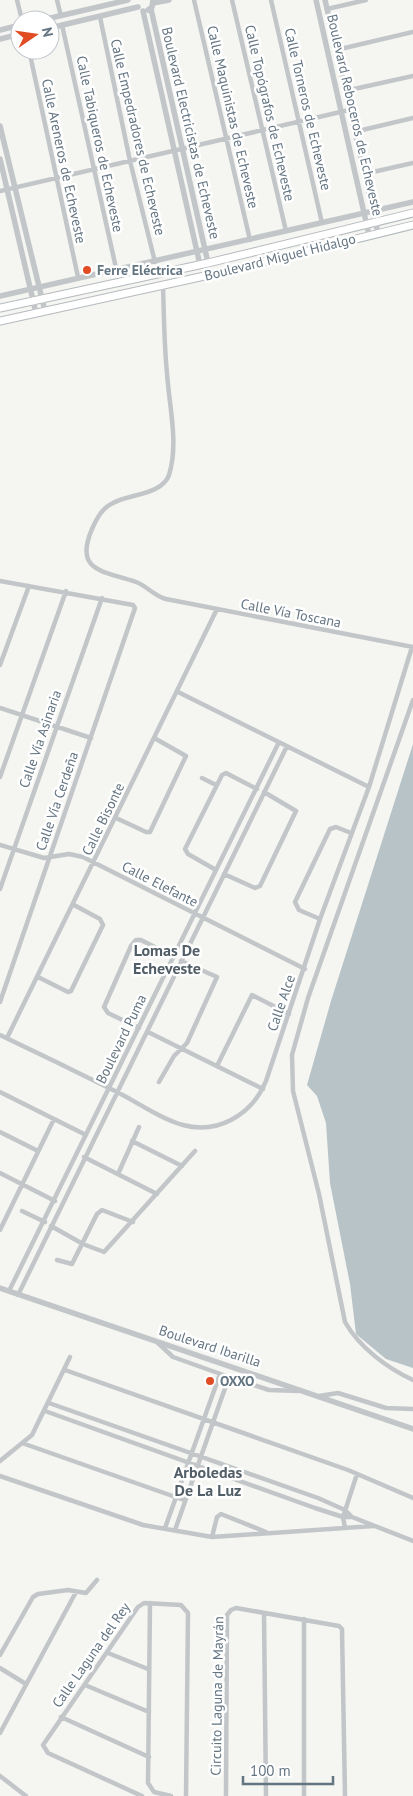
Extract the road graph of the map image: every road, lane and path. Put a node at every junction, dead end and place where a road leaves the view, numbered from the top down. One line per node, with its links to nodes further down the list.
1 (57, 0): 16 (street)
2 (96, 0): 13 (street)
3 (128, 0): 13 (street)
4 (137, 0): 14 (street, Boulevard Electricistas de Echeveste)
5 (169, 0): 12 (street)
6 (194, 0): 31 (street, Calle Maquinistas de Echeveste)
7 (232, 0): 29 (street, Calle Topógrafos de Echeveste)
8 (271, 0): 27 (street, Calle Torneros de Echeveste)
9 (316, 0): 25 (street, Boulevard Reboceros de Echeveste)
10 (325, 0): 15 (street, Boulevard Reboceros de Echeveste)
11 (366, 0): 15 (street)
12 (152, 4): 14 (street); 32 (street, Boulevard Electricistas de Echeveste)
13 (98, 7): 16 (street)
14 (141, 9): 17 (street); 33 (street, Boulevard Electricistas de Echeveste)
15 (327, 9): 20 (street, Boulevard Reboceros de Echeveste)
16 (61, 16)
17 (100, 17): 18 (street); 35 (street, Calle Empedradores de Echeveste)
18 (62, 25): 37 (street, Calle Tabiqueros de Echeveste)
19 (413, 32): 20 (street)
20 (336, 50): 23 (street, Boulevard Reboceros de Echeveste)
21 (31, 60): 39 (street, Calle Areneros de Echeveste)
22 (413, 76): 23 (street)
23 (345, 91): 24 (street, Boulevard Reboceros de Echeveste)
24 (349, 110): 25 (street); 30 (street, Boulevard Reboceros de Echeveste)
25 (342, 112): 27 (street); 45 (street, Boulevard Reboceros de Echeveste)
26 (413, 118): 30 (street)
27 (299, 121): 29 (street); 48 (street, Calle Torneros de Echeveste)
28 (0, 126): 40 (street)
29 (263, 129): 31 (street); 51 (street, Calle Topógrafos de Echeveste)
30 (354, 132): 38 (street, Boulevard Reboceros de Echeveste)
31 (226, 137): 32 (street); 54 (street, Calle Maquinistas de Echeveste)
32 (182, 148): 33 (street); 55 (street, Boulevard Electricistas de Echeveste)
33 (175, 150): 35 (street); 56 (street, Boulevard Electricistas de Echeveste)
34 (0, 159): 41 (street)
35 (130, 161): 37 (street); 57 (street, Calle Empedradores de Echeveste)
36 (413, 163): 38 (street)
37 (93, 169): 39 (street); 60 (street, Calle Tabiqueros de Echeveste)
38 (364, 174): 44 (street, Boulevard Reboceros de Echeveste)
39 (56, 178): 40 (street); 61 (street, Calle Areneros de Echeveste)
40 (14, 187): 41 (street); 63 (street)
41 (7, 189): 42 (street); 64 (street)
42 (0, 191)
43 (413, 202): 44 (street, Boulevard Miguel Hidalgo)
44 (373, 211): 45 (street, Boulevard Miguel Hidalgo); 47 (street, Boulevard Reboceros de Echeveste)
45 (364, 213): 48 (street, Boulevard Miguel Hidalgo); 49 (street, Boulevard Reboceros de Echeveste)
46 (413, 213): 47 (main road, Boulevard Miguel Hidalgo)
47 (375, 221): 49 (main road, Boulevard Miguel Hidalgo); 52 (street, Boulevard Reboceros de Echeveste)
48 (322, 223): 51 (street, Boulevard Miguel Hidalgo)
49 (366, 223): 53 (street, Boulevard Reboceros de Echeveste); 58 (main road, Boulevard Miguel Hidalgo)
50 (413, 225): 52 (main road, Boulevard Miguel Hidalgo)
51 (286, 231): 54 (street, Boulevard Miguel Hidalgo)
52 (378, 233): 53 (main road, Boulevard Miguel Hidalgo)
53 (368, 235): 62 (main road, Boulevard Miguel Hidalgo)
54 (250, 240): 55 (street, Boulevard Miguel Hidalgo)
55 (206, 250): 56 (street, Boulevard Miguel Hidalgo); 58 (street, Boulevard Electricistas de Echeveste)
56 (197, 252): 57 (street, Boulevard Miguel Hidalgo); 59 (street, Boulevard Electricistas de Echeveste)
57 (155, 262): 60 (street, Boulevard Miguel Hidalgo)
58 (208, 263): 59 (main road, Boulevard Miguel Hidalgo)
59 (200, 265): 66 (main road, Boulevard Miguel Hidalgo)
60 (116, 268): 61 (street, Boulevard Miguel Hidalgo)
61 (78, 277): 63 (street, Boulevard Miguel Hidalgo)
62 (163, 286): 69 (main road, Boulevard Miguel Hidalgo); 76 (street, Calle Vía Toscana)
63 (40, 287): 64 (street, Boulevard Miguel Hidalgo); 66 (street)
64 (30, 289): 65 (street, Boulevard Miguel Hidalgo); 67 (street)
65 (0, 296)
66 (42, 299): 67 (main road, Boulevard Miguel Hidalgo); 69 (street)
67 (33, 301): 68 (main road, Boulevard Miguel Hidalgo); 70 (street)
68 (0, 308)
69 (45, 311): 70 (main road, Boulevard Miguel Hidalgo)
70 (36, 313): 71 (main road, Boulevard Miguel Hidalgo)
71 (0, 321)
72 (0, 581): 73 (street)
73 (29, 586): 74 (street); 78 (street)
74 (66, 591): 75 (street); 82 (street)
75 (102, 598): 83 (street, Calle Vía Asinaria); 84 (street, Calle Vía Cerdeña)
76 (218, 609): 77 (street, Calle Vía Toscana); 79 (street, Calle Bisonte)
77 (413, 647): 91 (street, Calle Alce)
78 (0, 665)
79 (178, 692): 85 (street, Calle Bisonte); 86 (street)
80 (413, 700): 155 (street)
81 (0, 708): 82 (street)
82 (22, 716): 83 (street); 88 (street)
83 (56, 727): 84 (street); 97 (street, Calle Vía Asinaria)
84 (91, 738): 98 (street, Calle Vía Cerdeña)
85 (156, 739): 94 (street, Calle Bisonte); 94 (street)
86 (280, 742): 87 (street); 92 (street, Boulevard Puma)
87 (288, 746): 91 (street); 93 (street, Boulevard Puma)
88 (0, 777)
89 (202, 778): 90 (street)
90 (216, 785): 92 (street); 100 (street)
91 (368, 787): 95 (street, Calle Alce)
92 (257, 789): 100 (street, Boulevard Puma)
93 (264, 792): 101 (street, Boulevard Puma); 101 (street)
94 (116, 818): 99 (street, Calle Bisonte)
95 (352, 832): 106 (street, Calle Alce); 106 (street)
96 (0, 845): 97 (street, Calle Elefante)
97 (13, 849): 98 (street, Calle Elefante); 102 (street, Calle Vía Asinaria)
98 (49, 857): 99 (street, Calle Elefante); 111 (street, Calle Vía Cerdeña)
99 (94, 863): 103 (street, Calle Bisonte); 104 (street, Calle Elefante)
100 (216, 870): 104 (street, Boulevard Puma)
101 (224, 874): 105 (street, Boulevard Puma)
102 (0, 889)
103 (74, 905): 110 (street, Calle Bisonte); 110 (street)
104 (195, 914): 105 (street, Calle Elefante); 107 (street, Boulevard Puma)
105 (202, 918): 108 (street, Boulevard Puma); 109 (street, Calle Elefante)
106 (320, 919): 109 (street, Calle Alce)
107 (174, 957): 113 (street, Boulevard Puma); 113 (street)
108 (182, 961): 114 (street, Boulevard Puma); 117 (street)
109 (305, 969): 112 (street, Calle Alce)
110 (38, 976): 116 (street, Calle Bisonte)
111 (0, 1002)
112 (289, 1014): 118 (street); 121 (street, Calle Alce)
113 (140, 1028): 120 (street, Boulevard Puma)
114 (148, 1032): 117 (street); 123 (street, Boulevard Puma)
115 (0, 1035): 116 (street, Calle Alce)
116 (7, 1038): 120 (street, Calle Alce)
117 (182, 1049): 118 (street); 119 (street)
118 (216, 1066): 121 (street)
119 (159, 1082)
120 (109, 1088): 123 (street, Calle Alce); 127 (street, Boulevard Puma)
121 (263, 1089): 123 (street, Calle Alce)
122 (0, 1092): 124 (street)
123 (117, 1092): 131 (street, Boulevard Puma)
124 (54, 1118): 127 (street); 129 (street)
125 (139, 1127): 128 (street)
126 (0, 1132): 129 (street)
127 (86, 1135): 137 (street, Boulevard Puma)
128 (132, 1141): 132 (street); 134 (street)
129 (38, 1150): 135 (street)
130 (195, 1150): 132 (street)
131 (84, 1156): 134 (street); 143 (street, Boulevard Puma)
132 (182, 1166): 136 (street)
133 (0, 1173): 135 (street)
134 (118, 1174): 136 (street)
135 (21, 1185): 137 (street); 140 (street)
136 (157, 1194): 142 (street)
137 (55, 1201): 141 (street, Boulevard Puma)
138 (22, 1211): 141 (street)
139 (0, 1216): 140 (street)
140 (5, 1219): 144 (street)
141 (45, 1222): 148 (street, Boulevard Puma)
142 (133, 1222): 145 (street); 145 (street)
143 (51, 1226): 145 (street); 149 (street, Boulevard Puma)
144 (0, 1230)
145 (83, 1244): 146 (street)
146 (57, 1260)
147 (0, 1288): 148 (street, Boulevard Ibarilla)
148 (9, 1291): 149 (street, Boulevard Ibarilla)
149 (18, 1295): 150 (street, Boulevard Ibarilla)
150 (157, 1342): 153 (street); 156 (street, Boulevard Ibarilla)
151 (70, 1358): 152 (street)
152 (65, 1370): 158 (street); 161 (street)
153 (220, 1374): 154 (street); 161 (street)
154 (229, 1377): 156 (street); 162 (street)
155 (413, 1380)
156 (303, 1390): 157 (street, Boulevard Ibarilla)
157 (319, 1396): 159 (street); 163 (street, Boulevard Ibarilla)
158 (49, 1403): 160 (street); 165 (street)
159 (413, 1409)
160 (45, 1411): 164 (street); 168 (street)
161 (204, 1419): 162 (street); 165 (street)
162 (214, 1422): 166 (street); 170 (street)
163 (413, 1429)
164 (22, 1443): 167 (street); 172 (street)
165 (192, 1454): 166 (street); 168 (street)
166 (200, 1457): 169 (street); 175 (street)
167 (0, 1461)
168 (189, 1462): 169 (street); 172 (street)
169 (198, 1465): 174 (street); 176 (street)
170 (357, 1474): 173 (street); 175 (street)
171 (0, 1476): 179 (street)
172 (176, 1497): 174 (street); 179 (street)
173 (413, 1498)
174 (184, 1500): 181 (street)
175 (345, 1510): 176 (street); 177 (street)
176 (343, 1517): 177 (street); 180 (street)
177 (352, 1517): 178 (street)
178 (374, 1526): 180 (street); 184 (street)
179 (165, 1528): 181 (street)
180 (345, 1528): 182 (street)
181 (175, 1530): 183 (street)
182 (267, 1533): 183 (street); 183 (street)
183 (212, 1537)
184 (413, 1541)
185 (96, 1580): 186 (street)
186 (76, 1592): 191 (street); 194 (street)
187 (150, 1603): 190 (street, Calle Laguna del Rey); 193 (street); 204 (street, Calle Laguna del Rey)
188 (264, 1613): 189 (street, Circuito Laguna de Mayrán); 205 (street, Circuito Laguna de Mayrán); 206 (street)
189 (304, 1619): 207 (street); 208 (street, Circuito Laguna de Mayrán)
190 (108, 1653): 193 (street); 195 (street, Calle Laguna del Rey)
191 (0, 1655)
192 (0, 1668): 194 (street)
193 (148, 1669): 196 (street)
194 (26, 1684): 198 (street)
195 (85, 1685): 196 (street); 197 (street, Calle Laguna del Rey)
196 (149, 1712): 199 (street)
197 (61, 1717): 199 (street); 202 (street, Calle Laguna del Rey)
198 (0, 1733)
199 (149, 1757): 203 (street)
200 (0, 1776): 201 (street)
201 (26, 1796)
202 (142, 1796)
203 (171, 1796)
204 (186, 1796)
205 (226, 1796)
206 (266, 1796)
207 (304, 1796)
208 (345, 1796)

